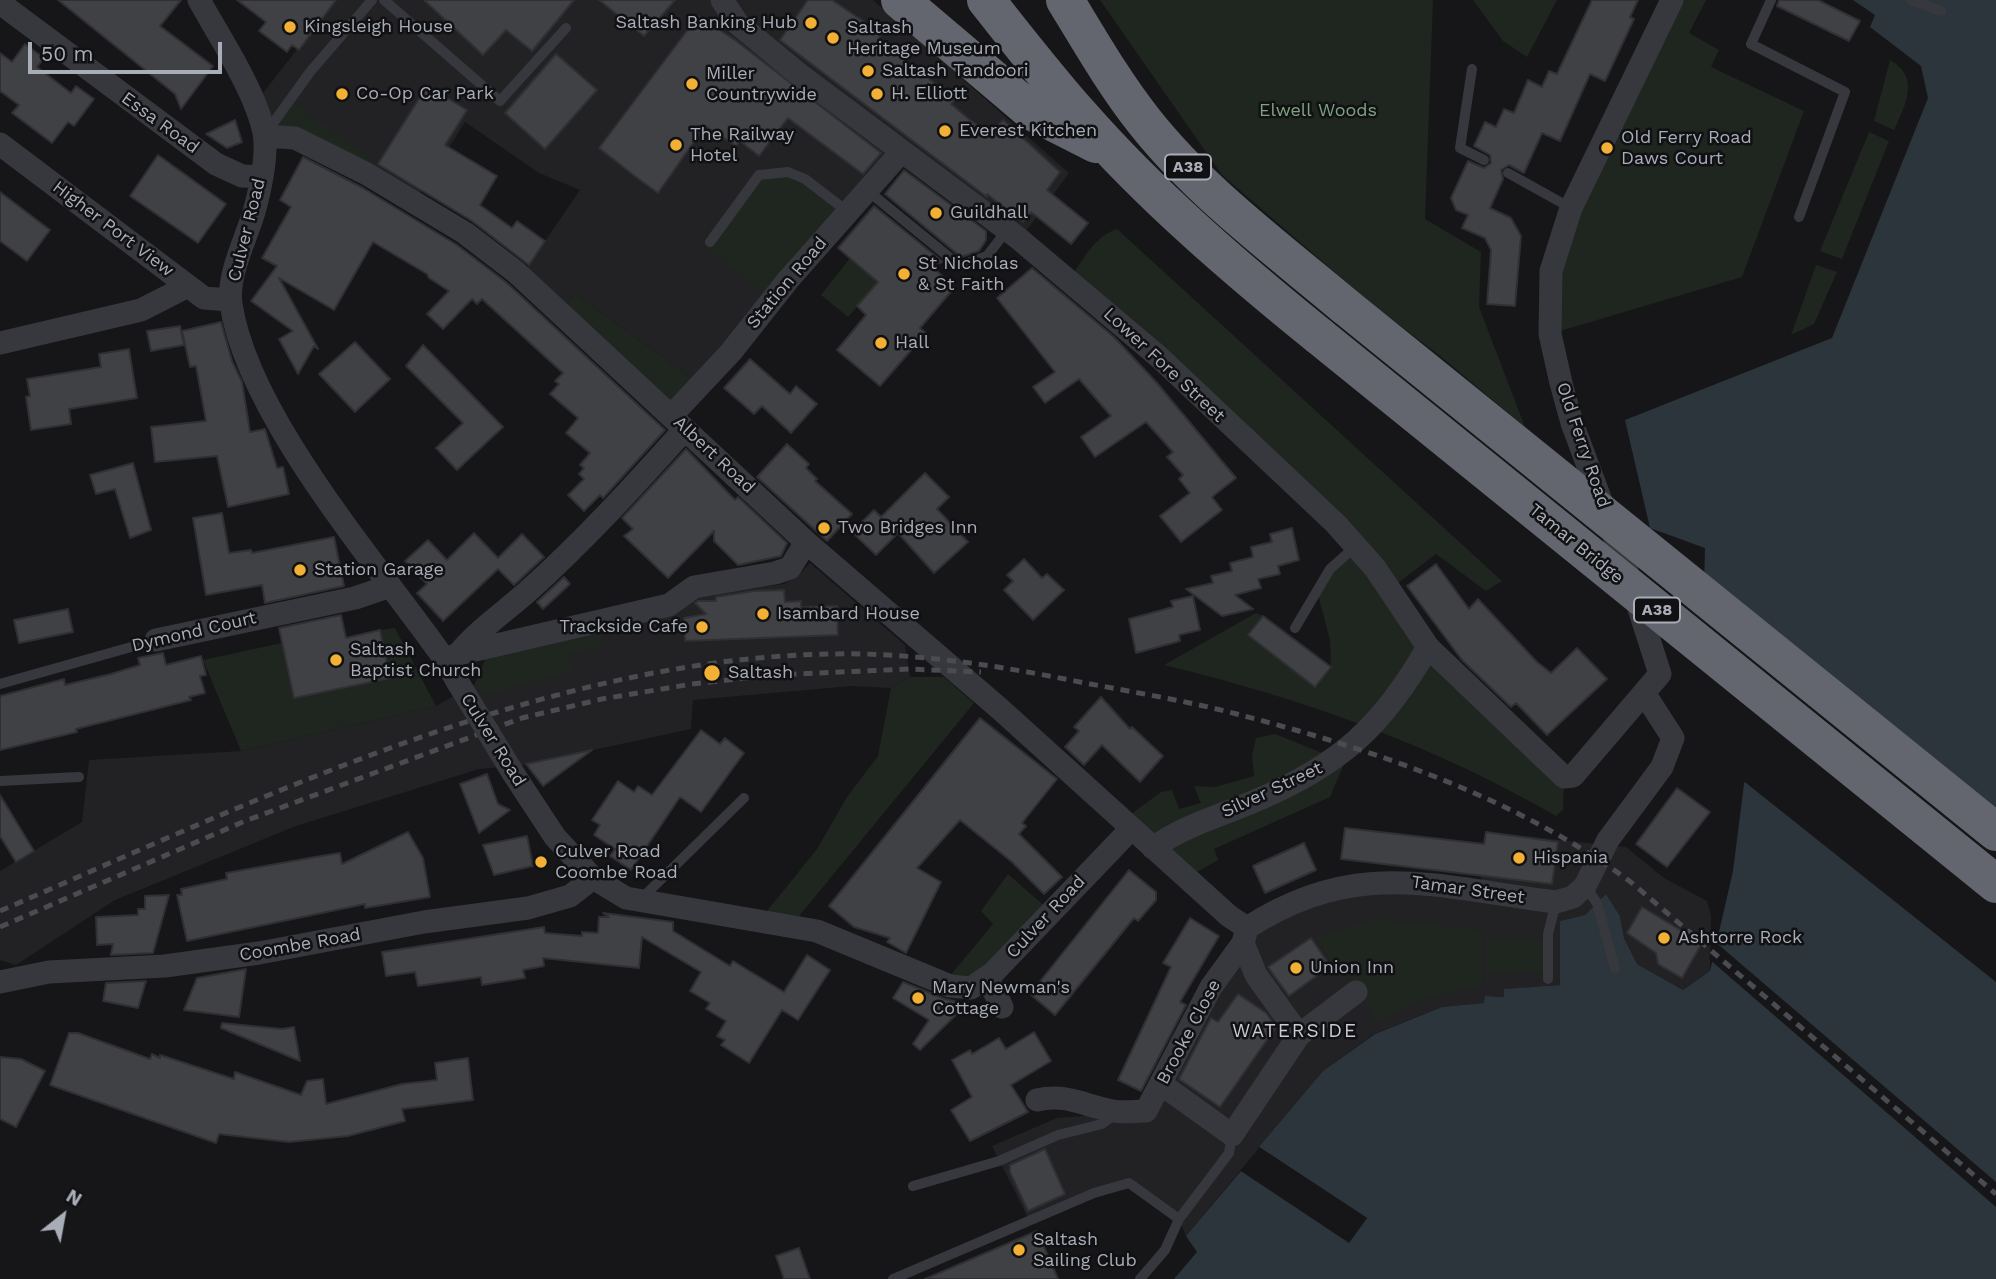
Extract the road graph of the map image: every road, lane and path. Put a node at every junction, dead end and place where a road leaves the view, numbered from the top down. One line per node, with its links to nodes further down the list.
1 (200, 0): 15 (street, Culver Road)
2 (372, 0): 15 (lane)
3 (384, 0): 13 (lane)
4 (722, 0): 17 (street, Lower Fore Street)
5 (900, 0): 18 (highway, A38)
6 (986, 0): 18 (highway, A38)
7 (1065, 0): 46 (highway, A38, bridge)
8 (1672, 0): 23 (street, Old Ferry Road)
9 (1772, 0): 25 (lane)
10 (1912, 0): 12 (lane)
11 (0, 3): 21 (street, Essa Road)
12 (1941, 11)
13 (566, 28)
14 (1472, 69): 19 (lane)
15 (265, 136): 21 (street, Culver Road); 31 (street, Albert Road)
16 (0, 144): 28 (street, Higher Port View)
17 (902, 151): 22 (street, Station Road); 26 (street, Lower Fore Street)
18 (1116, 154): 49 (highway, Tamar Bridge / A38, bridge)
19 (1484, 160)
20 (1508, 173): 23 (lane)
21 (261, 177): 29 (street, Culver Road)
22 (868, 191): 24 (street, Station Road); 26 (lane)
23 (1571, 208): 40 (street, Old Ferry Road)
24 (848, 212): 27 (lane); 31 (street, Station Road)
25 (1800, 217)
26 (1007, 230): 33 (street, Lower Fore Street)
27 (710, 242)
28 (188, 286): 29 (street, Higher Port View); 30 (street)
29 (230, 300): 34 (street, Culver Road)
30 (0, 343)
31 (679, 422): 32 (street, Albert Road); 38 (street, Station Road)
32 (806, 542): 38 (street); 45 (street, Albert Road)
33 (1356, 547): 35 (lane); 37 (street, Lower Fore Street)
34 (390, 586): 36 (street, Dymond Court); 38 (street, Culver Road)
35 (1296, 628)
36 (156, 640): 39 (lane, Dymond Court)
37 (1427, 647): 42 (street, Lower Fore Street); 47 (street, Silver Street)
38 (452, 657): 48 (street, Culver Road, bridge)
39 (0, 684)
40 (1644, 693): 42 (street, Old Ferry Road); 50 (street)
41 (79, 777): 43 (lane)
42 (1563, 777)
43 (0, 781)
44 (744, 797): 51 (lane)
45 (1131, 829): 47 (street); 55 (street, Culver Road)
46 (1996, 832)
47 (1153, 848): 53 (street)
48 (593, 878): 51 (street, Culver Road); 57 (street, Coombe Road)
49 (1996, 884)
50 (1586, 886): 52 (street); 54 (lane)
51 (639, 901): 55 (street, Culver Road)
52 (1556, 902): 53 (street, Tamar Street); 56 (lane)
53 (1245, 935): 60 (street); 61 (street, Brooke Close)
54 (1615, 968)
55 (987, 977): 59 (street)
56 (1548, 979)
57 (0, 982)
58 (1356, 992): 60 (street)
59 (1002, 1007)
60 (1299, 1035): 64 (street)
61 (1161, 1084): 63 (street, Brooke Close); 64 (street)
62 (1037, 1100): 63 (street)
63 (1117, 1112): 65 (lane)
64 (1232, 1135): 66 (lane)
65 (913, 1186)
66 (1179, 1219): 67 (lane); 68 (lane)
67 (893, 1279)
68 (1140, 1279)

